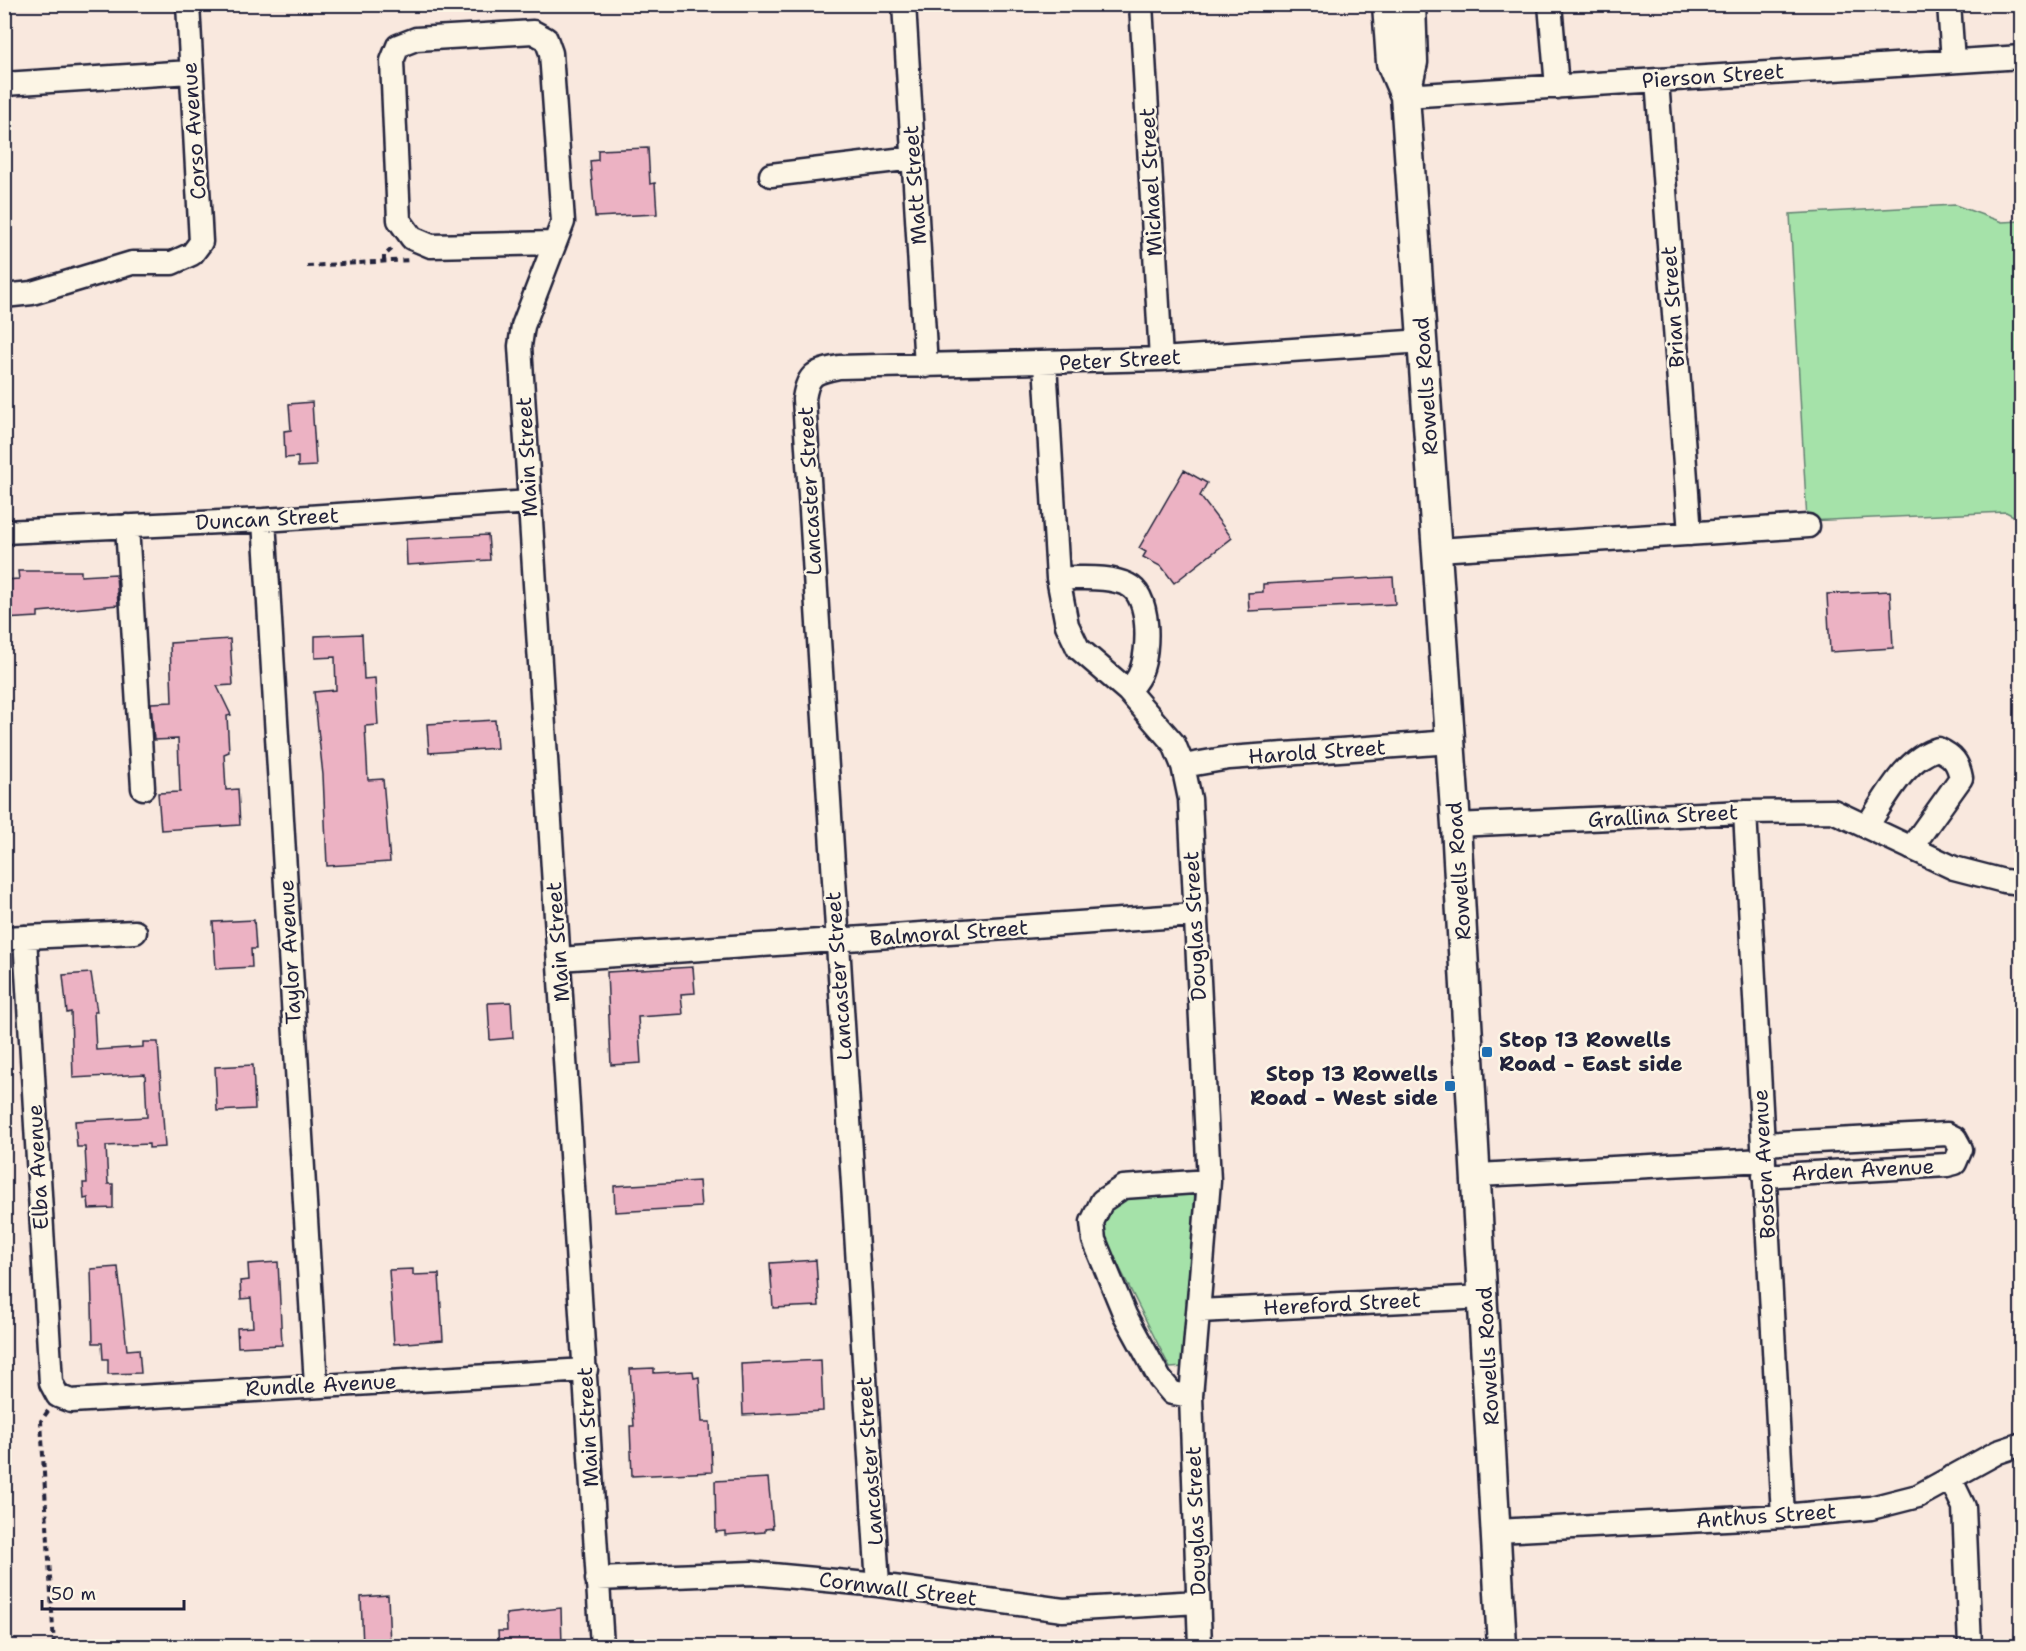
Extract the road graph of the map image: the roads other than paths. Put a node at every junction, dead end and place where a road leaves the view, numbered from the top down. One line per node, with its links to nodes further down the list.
1 (188, 4): 10 (street, Corso Avenue)
2 (904, 4): 15 (street, Matt Street)
3 (1141, 4): 20 (street, Michael Street)
4 (1387, 4): 14 (main road, Rowells Road)
5 (1411, 4): 14 (main road, Rowells Road)
6 (1550, 4): 13 (street)
7 (1949, 4): 9 (street)
8 (2022, 57): 9 (street, Pierson Street)
9 (1953, 61): 11 (street, Pierson Street)
10 (190, 72): 12 (street); 18 (street, Corso Avenue)
11 (1657, 80): 13 (street, Pierson Street); 29 (street, Brian Street)
12 (4, 84)
13 (1557, 87): 14 (street, Pierson Street)
14 (1405, 96): 19 (main road, Rowells Road)
15 (914, 158): 16 (street); 22 (street, Matt Street)
16 (771, 175)
17 (554, 243): 17 (street, Main Street); 24 (street, Main Street)
18 (4, 296)
19 (1423, 341): 20 (street, Peter Street); 30 (main road, Rowells Road)
20 (1161, 359): 21 (street, Peter Street)
21 (1045, 363): 22 (street, Peter Street); 31 (street, Douglas Street)
22 (926, 366): 23 (street, Peter Street)
23 (816, 371): 44 (street, Lancaster Street)
24 (530, 502): 25 (street, Duncan Street); 45 (street, Main Street)
25 (264, 519): 26 (street, Duncan Street); 52 (street, Taylor Avenue)
26 (127, 526): 28 (street, Duncan Street); 35 (street)
27 (1808, 526): 29 (street)
28 (4, 532)
29 (1690, 534): 30 (street)
30 (1438, 550): 33 (main road, Rowells Road)
31 (1059, 578): 32 (street, Douglas Street); 32 (street)
32 (1128, 691): 34 (street, Douglas Street)
33 (1450, 742): 34 (street, Harold Street); 37 (main road, Rowells Road)
34 (1183, 766): 41 (street, Douglas Street)
35 (143, 788)
36 (1745, 812): 37 (street, Grallina Street); 38 (street, Grallina Street); 46 (street, Boston Avenue)
37 (1456, 825): 47 (main road, Rowells Road)
38 (1867, 826): 39 (street, Grallina Street); 39 (street)
39 (1911, 848): 40 (street, Grallina Street)
40 (2022, 883)
41 (1194, 915): 44 (street, Balmoral Street); 48 (street, Douglas Street)
42 (135, 932): 43 (street)
43 (15, 937): 53 (street, Elba Avenue)
44 (837, 941): 45 (street, Balmoral Street); 60 (street, Lancaster Street)
45 (559, 959): 51 (street, Main Street)
46 (1764, 1160): 46 (street, Arden Avenue); 47 (street, Arden Avenue); 57 (street, Boston Avenue)
47 (1478, 1175): 49 (main road, Rowells Road)
48 (1209, 1181): 50 (street, Douglas Street); 54 (street)
49 (1485, 1297): 50 (street, Hereford Street); 58 (main road, Rowells Road)
50 (1199, 1311): 54 (street, Douglas Street)
51 (585, 1370): 52 (street, Rundle Avenue); 59 (street, Main Street)
52 (316, 1385): 53 (street, Rundle Avenue)
53 (58, 1396)
54 (1191, 1396): 61 (street, Douglas Street)
55 (2022, 1444): 56 (street, Anthus Street)
56 (1950, 1478): 57 (street, Anthus Street); 65 (street)
57 (1783, 1516): 58 (street, Anthus Street)
58 (1497, 1531): 64 (main road, Rowells Road)
59 (597, 1579): 60 (street, Cornwall Street); 62 (street, Main Street)
60 (878, 1585): 61 (street, Cornwall Street)
61 (1198, 1602): 63 (street, Douglas Street)
62 (602, 1647)
63 (1200, 1647)
64 (1502, 1647)
65 (1970, 1647)

